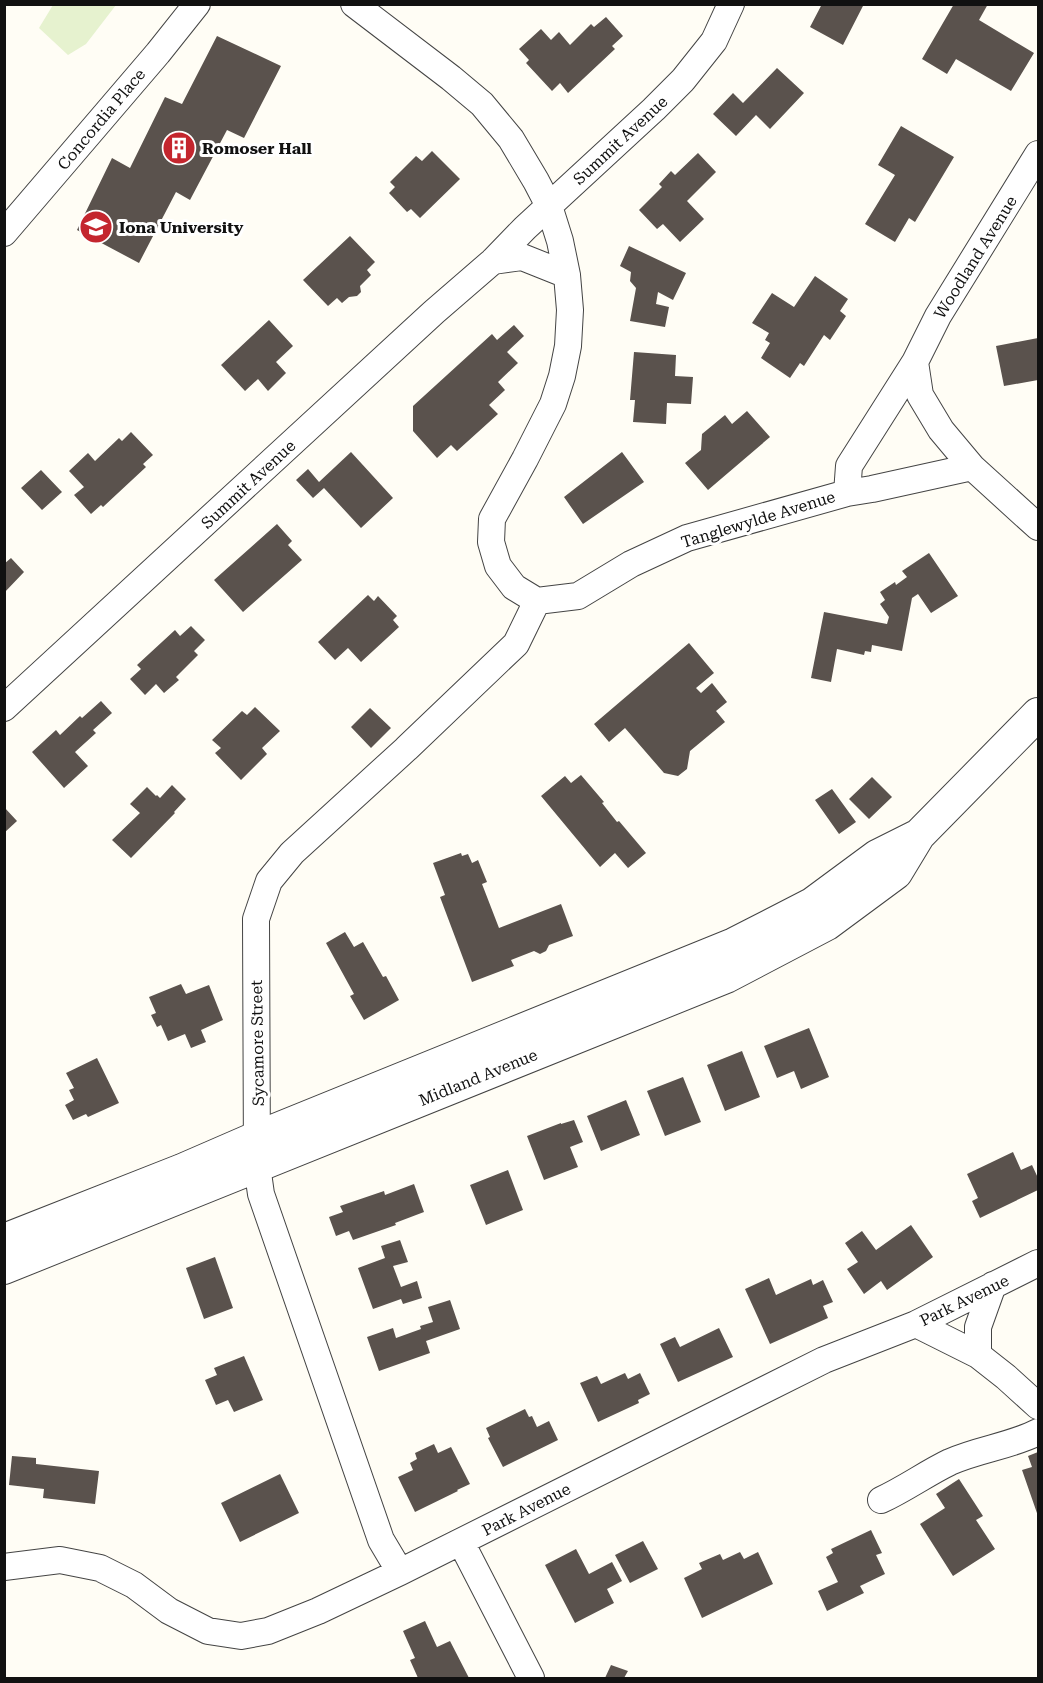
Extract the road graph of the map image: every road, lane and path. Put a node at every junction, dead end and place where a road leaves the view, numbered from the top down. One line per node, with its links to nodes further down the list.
1 (197, 4): 6 (street, Concordia Place)
2 (354, 4): 5 (street)
3 (731, 4): 5 (street, Summit Avenue)
4 (1038, 154): 9 (street, Woodland Avenue)
5 (549, 206): 7 (street, Summit Avenue); 8 (street)
6 (4, 233)
7 (493, 261): 8 (street); 14 (street, Summit Avenue)
8 (567, 275): 13 (street)
9 (915, 362): 10 (street); 11 (street, Woodland Avenue)
10 (972, 467): 11 (street, Tanglewylde Avenue); 12 (street)
11 (847, 493): 13 (street, Tanglewylde Avenue)
12 (1038, 527)
13 (537, 601): 16 (street, Sycamore Street)
14 (4, 708)
15 (1038, 714): 16 (street, Midland Avenue)
16 (257, 1151): 17 (street, Midland Avenue); 19 (street, Midland Avenue); 28 (street, Sycamore Street)
17 (4, 1240)
18 (1038, 1263): 20 (street, Park Avenue)
19 (4, 1268)
20 (993, 1285): 21 (street, Park Avenue); 22 (street)
21 (916, 1324): 22 (street); 26 (street, Park Avenue)
22 (978, 1355): 23 (street)
23 (1038, 1406)
24 (1038, 1432): 25 (street)
25 (881, 1500)
26 (461, 1542): 28 (street, Park Avenue); 29 (street)
27 (4, 1568): 28 (street, Park Avenue)
28 (400, 1572)
29 (531, 1678)

